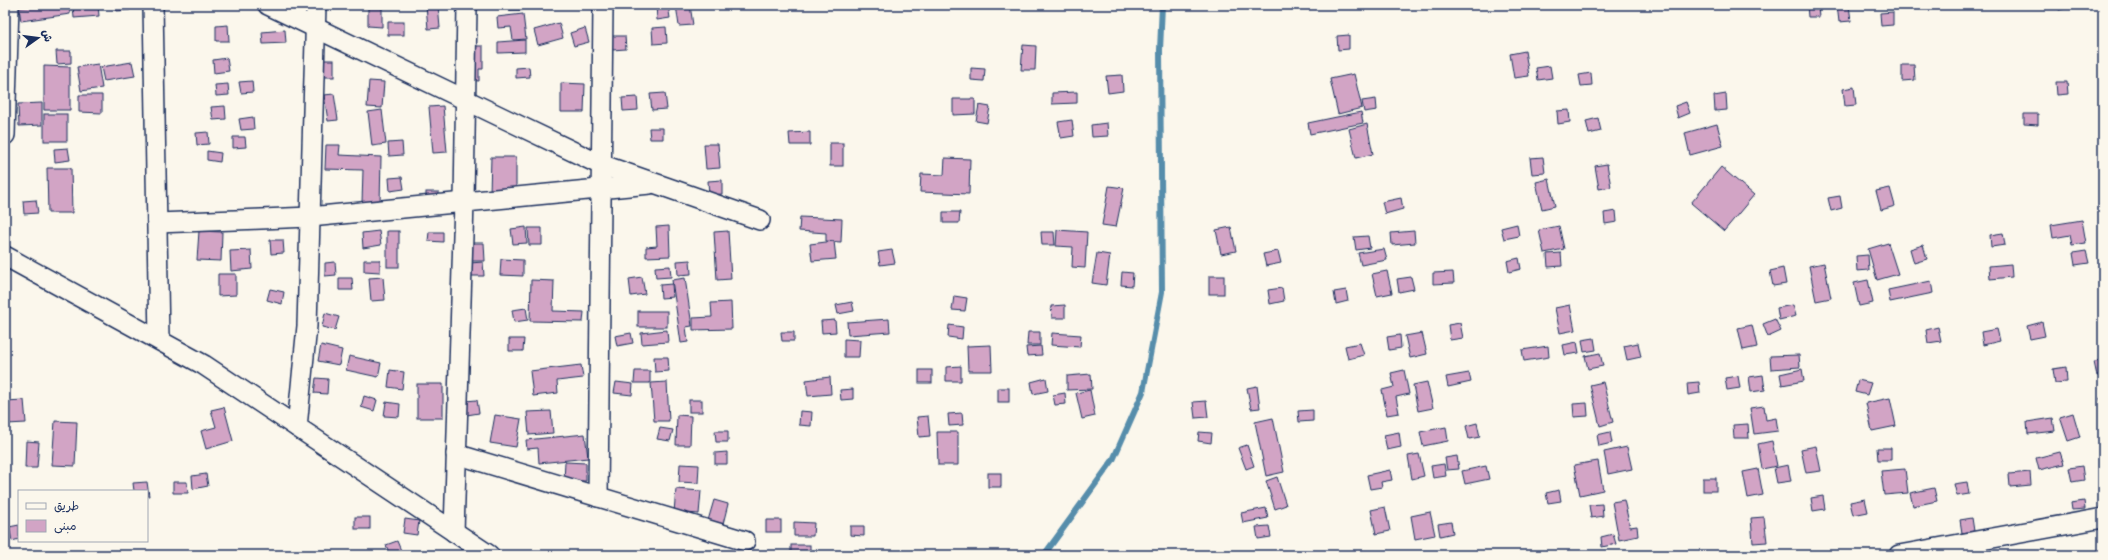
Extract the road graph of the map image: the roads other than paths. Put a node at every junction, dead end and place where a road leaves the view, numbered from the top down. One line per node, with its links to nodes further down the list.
1 (9, 5): 9 (street)
2 (154, 5): 16 (street)
3 (268, 5): 7 (street)
4 (316, 5): 7 (street)
5 (467, 5): 8 (street)
6 (603, 5): 10 (street)
7 (316, 28): 8 (street); 14 (street)
8 (466, 100): 10 (street); 13 (street)
9 (5, 135)
10 (602, 165): 11 (street); 12 (street)
11 (656, 184): 12 (street); 15 (street)
12 (602, 189): 13 (street); 21 (street)
13 (464, 202): 14 (street); 20 (street)
14 (310, 217): 16 (street); 19 (street)
15 (760, 220)
16 (157, 223): 18 (street)
17 (5, 256): 18 (street)
18 (159, 340): 19 (street)
19 (297, 427): 23 (street)
20 (456, 454): 21 (street); 23 (street)
21 (598, 497): 24 (street)
22 (2103, 518): 26 (street)
23 (454, 532): 25 (street)
24 (745, 541)
25 (489, 555)
26 (1899, 555)

